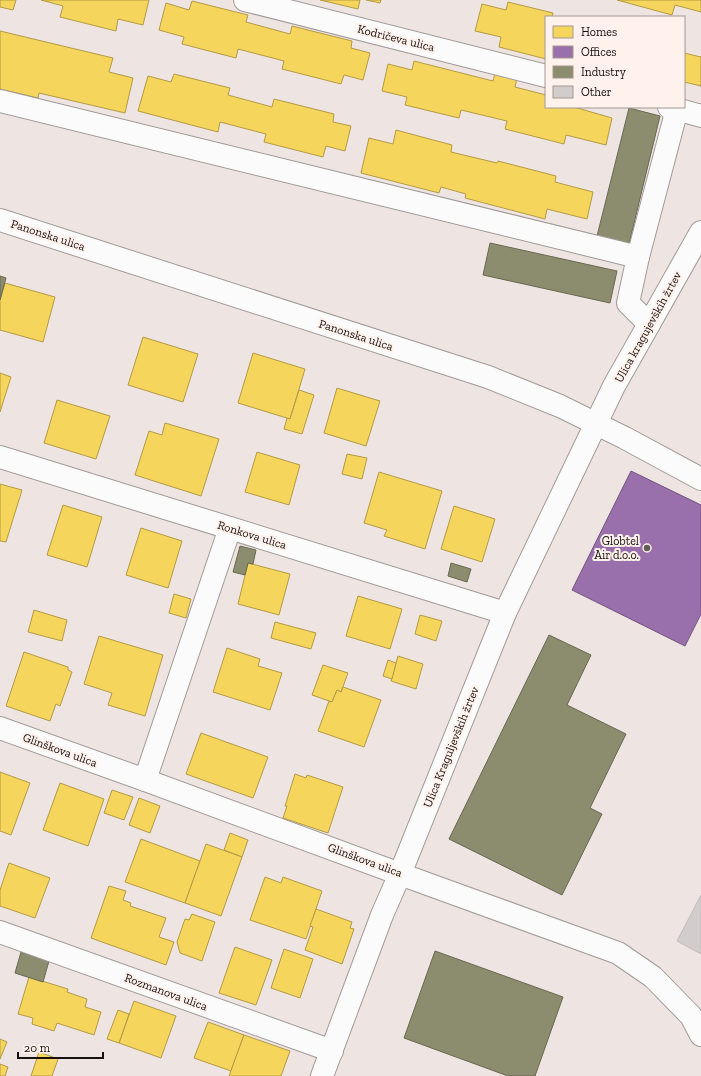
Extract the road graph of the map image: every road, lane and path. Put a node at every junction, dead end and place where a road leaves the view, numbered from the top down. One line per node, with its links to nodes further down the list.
1 (245, 0): 2 (street, Kodričeva ulica)
2 (545, 76)
3 (0, 101): 8 (street)
4 (673, 108): 5 (street); 8 (street)
5 (701, 116)
6 (0, 220): 10 (street, Panonska ulica)
7 (701, 232): 9 (street, Ulica kragujevških žrtev)
8 (638, 257): 9 (street)
9 (649, 324): 10 (street, Ulica kragujevških žrtev)
10 (596, 423): 12 (street, Panonska ulica); 14 (street, Ulica Kraguljevških žrtev)
11 (0, 457): 13 (street, Ronkova ulica)
12 (701, 479)
13 (230, 528): 14 (street, Ronkova ulica); 16 (street)
14 (505, 614): 17 (street, Ulica Kraguljevških žrtev)
15 (0, 728): 16 (street, Glinškova ulica)
16 (145, 780): 17 (street, Glinškova ulica)
17 (400, 874): 19 (street, Glinškova ulica); 20 (street, Ulica Kraguljevških žrtev)
18 (0, 932): 20 (street, Rozmanova ulica)
19 (701, 1034)
20 (332, 1051): 21 (street, Ulica Kraguljevških žrtev)
21 (322, 1076)

